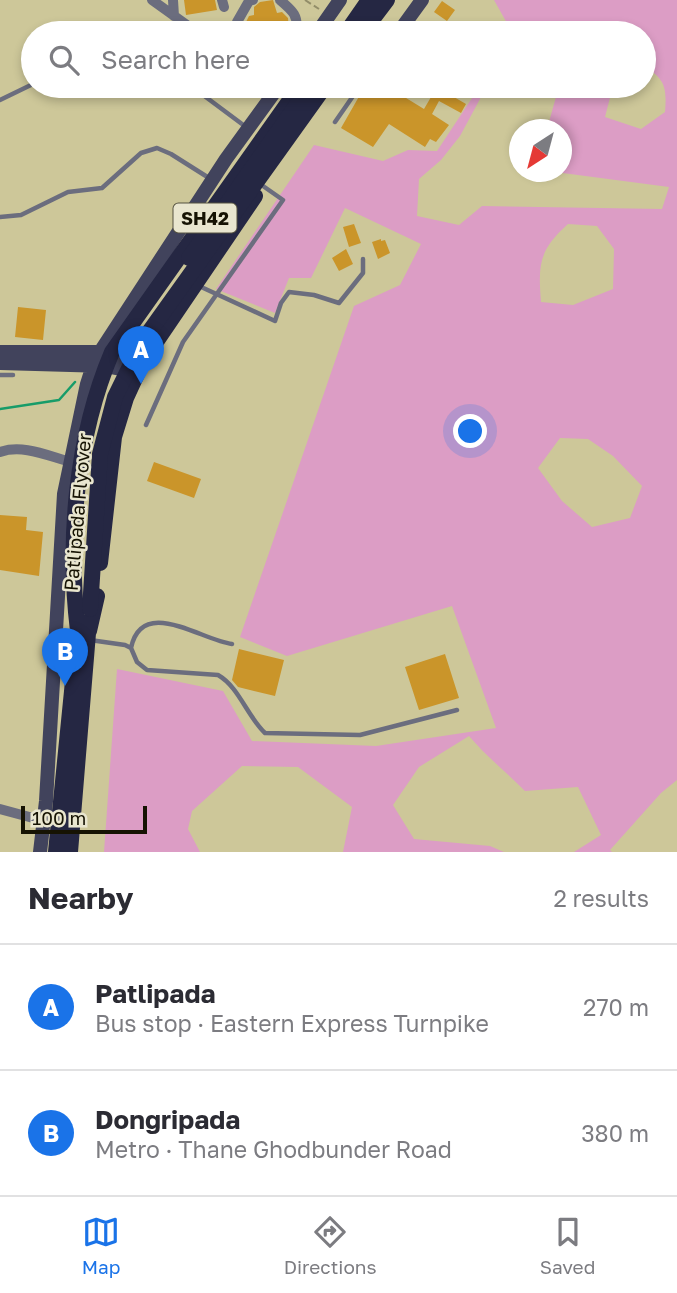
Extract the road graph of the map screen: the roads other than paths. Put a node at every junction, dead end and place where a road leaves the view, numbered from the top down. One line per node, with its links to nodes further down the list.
1 (152, 0): 9 (street)
2 (173, 0): 9 (street)
3 (253, 0): 11 (street)
4 (280, 0): 12 (street)
5 (340, 0): 13 (street)
6 (369, 0): 14 (main road)
7 (387, 0): 15 (main road)
8 (422, 0): 16 (street)
9 (174, 16): 10 (street)
10 (181, 21)
11 (238, 21)
12 (298, 21)
13 (325, 21)
14 (354, 21)
15 (371, 21)
16 (407, 21)
17 (21, 90): 25 (lane)
18 (207, 98): 27 (lane)
19 (270, 98): 27 (street)
20 (291, 98): 35 (main road, SH42)
21 (302, 98): 43 (main road, Patlipada Flyover, bridge)
22 (319, 98): 43 (main road, Patlipada Flyover, bridge)
23 (320, 98): 29 (main road, SH42)
24 (351, 98): 26 (lane)
25 (0, 100)
26 (334, 122)
27 (248, 129): 28 (street)
28 (212, 181): 30 (lane); 35 (street)
29 (263, 186): 32 (main road, SH42); 33 (lane)
30 (0, 217)
31 (363, 258): 33 (lane)
32 (195, 284): 33 (lane); 37 (main road, SH42)
33 (216, 294): 40 (lane)
34 (0, 352): 35 (street)
35 (103, 359): 36 (street); 37 (street); 42 (street); 44 (main road, SH42)
36 (0, 363)
37 (141, 366): 44 (main road, SH42)
38 (0, 375): 39 (lane)
39 (13, 375)
40 (146, 425)
41 (0, 452): 42 (street)
42 (71, 462): 49 (street)
43 (85, 609): 44 (main road, Patlipada Flyover)
44 (85, 634): 46 (lane); 49 (main road, SH42); 52 (main road, SH42)
45 (232, 643): 46 (lane)
46 (131, 648): 47 (lane)
47 (457, 710)
48 (0, 809): 49 (street)
49 (51, 823): 50 (street); 51 (main road, SH42)
50 (40, 852)
51 (56, 852)
52 (70, 852)

